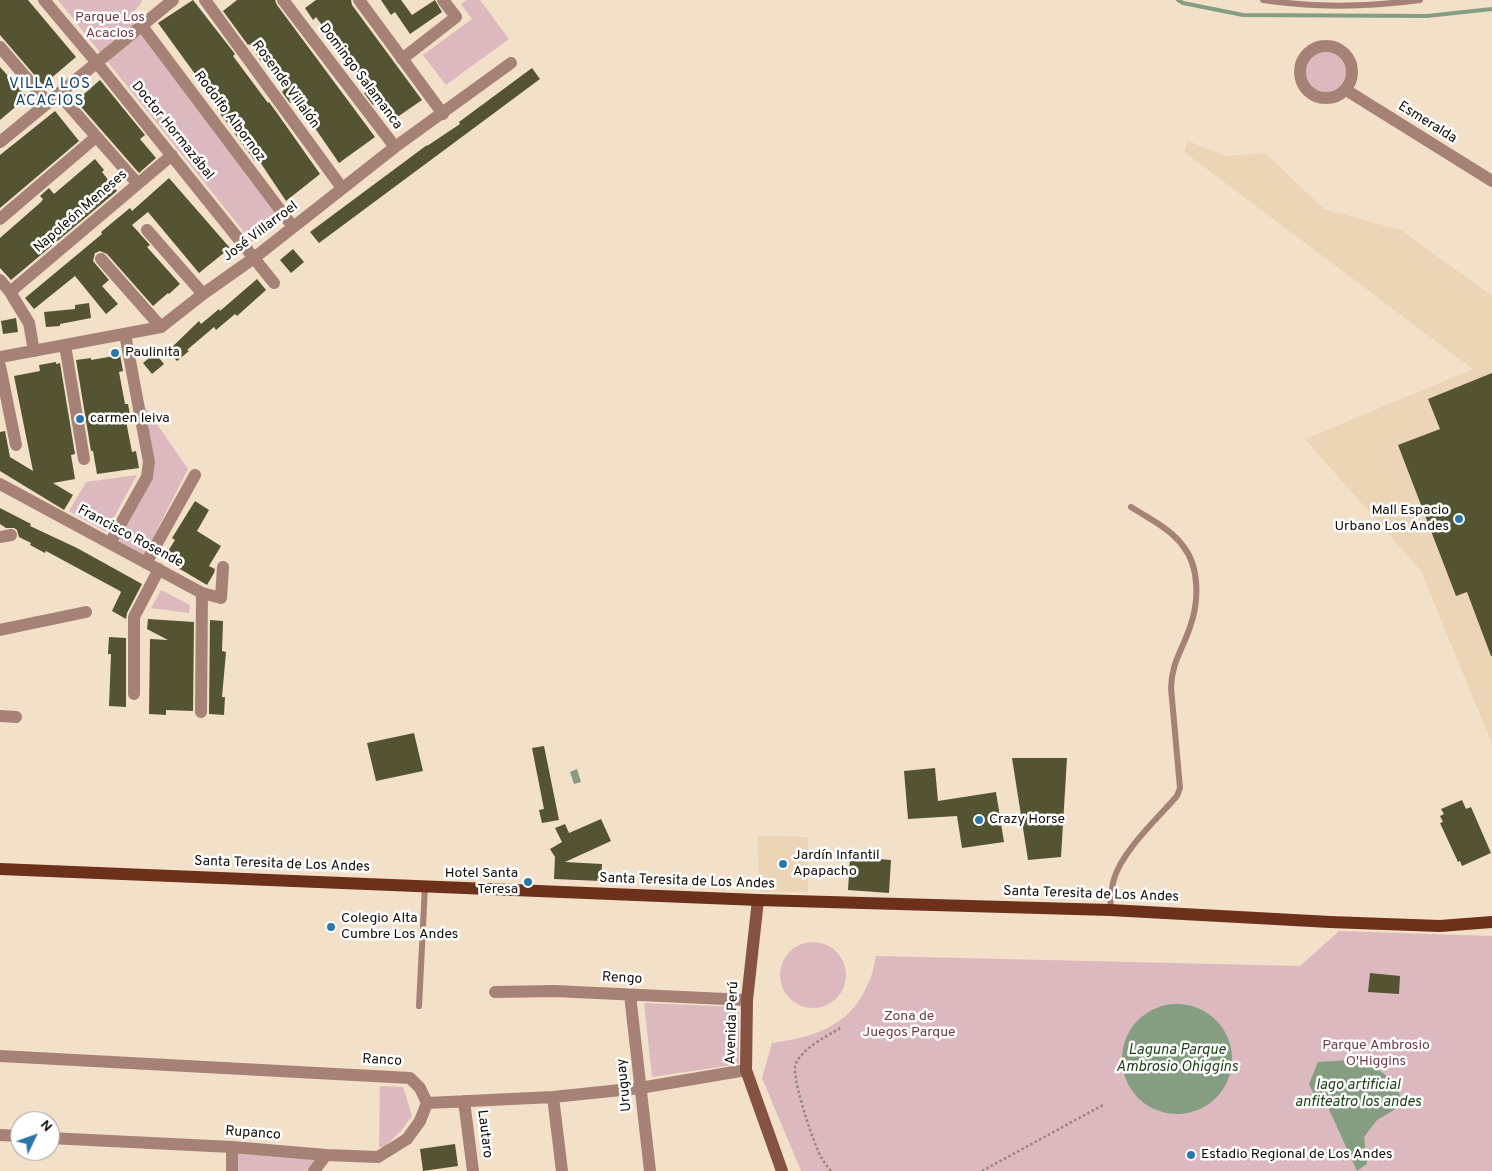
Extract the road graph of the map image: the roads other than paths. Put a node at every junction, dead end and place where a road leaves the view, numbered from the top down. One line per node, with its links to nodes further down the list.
1 (44, 0): 13 (street, Doctor Hormazábal)
2 (173, 0): 9 (street)
3 (204, 0): 24 (street, Rosende Villalón)
4 (284, 0): 20 (street, Domingo Salamanca)
5 (359, 0): 11 (street)
6 (443, 0): 11 (street)
7 (1263, 0): 8 (lane)
8 (1420, 0)
9 (142, 26): 13 (street); 26 (street, Rodolfo Albornoz)
10 (0, 47): 16 (street)
11 (402, 59): 17 (street)
12 (511, 62): 17 (street, José Villarroel)
13 (97, 63): 15 (street); 21 (street, Doctor Hormazábal)
14 (1346, 90): 14 (street); 22 (street, Esmeralda)
15 (59, 94): 16 (street); 18 (street)
16 (48, 103): 19 (street)
17 (442, 114): 20 (street, José Villarroel)
18 (96, 137): 23 (street); 25 (street)
19 (0, 142)
20 (395, 147): 24 (street, José Villarroel)
21 (172, 155): 23 (street, Napoleón Meneses); 28 (street, Doctor Hormazábal)
22 (1492, 181)
23 (136, 184): 32 (street, Napoleón Meneses)
24 (342, 188): 26 (street, José Villarroel)
25 (0, 219)
26 (293, 227): 28 (street, José Villarroel)
27 (147, 230): 33 (street)
28 (254, 258): 31 (street, Doctor Hormazábal); 33 (street, José Villarroel)
29 (100, 259): 34 (street)
30 (0, 280): 32 (street)
31 (274, 283)
32 (10, 292): 37 (street)
33 (203, 294): 34 (street, José Villarroel)
34 (161, 328): 35 (street, José Villarroel)
35 (125, 334): 36 (street, José Villarroel); 45 (street)
36 (65, 345): 37 (street, José Villarroel); 41 (street)
37 (34, 351): 38 (street, José Villarroel)
38 (0, 357)
39 (0, 366): 40 (street)
40 (16, 445)
41 (84, 460)
42 (195, 475): 46 (street)
43 (0, 484): 45 (street, Francisco Rosende)
44 (1131, 507): 59 (lane)
45 (110, 543): 46 (street, Francisco Rosende)
46 (146, 563): 48 (street, Francisco Rosende)
47 (223, 567): 49 (street)
48 (159, 569): 49 (street, Francisco Rosende); 52 (street)
49 (202, 593): 53 (street)
50 (86, 612): 51 (street)
51 (0, 630)
52 (134, 694)
53 (202, 712)
54 (0, 716): 55 (street)
55 (16, 717)
56 (0, 869): 57 (main road, Santa Teresita de Los Andes)
57 (425, 886): 58 (main road, Santa Teresita de Los Andes); 64 (lane)
58 (758, 900): 59 (main road, Santa Teresita de Los Andes); 63 (street, Avenida Perú)
59 (1110, 910): 60 (main road, Santa Teresita de Los Andes)
60 (1492, 922)
61 (495, 992): 62 (street, Rengo)
62 (630, 995): 63 (street, Rengo); 67 (street, Uruguay)
63 (747, 1000): 66 (street, Avenida Perú)
64 (420, 1006)
65 (0, 1056): 70 (street, Ranco)
66 (746, 1070): 67 (street); 79 (street, Avenida Perú)
67 (640, 1088): 68 (street); 78 (street, Uruguay)
68 (553, 1097): 69 (street); 77 (street)
69 (464, 1101): 70 (street); 76 (street, Lautaro)
70 (426, 1103): 73 (street, Rupanco)
71 (60, 1138): 72 (street, Rupanco)
72 (232, 1147): 73 (street, Rupanco); 74 (street)
73 (326, 1155): 75 (street)
74 (232, 1171)
75 (314, 1171)
76 (473, 1171)
77 (562, 1171)
78 (650, 1171)
79 (782, 1171)

